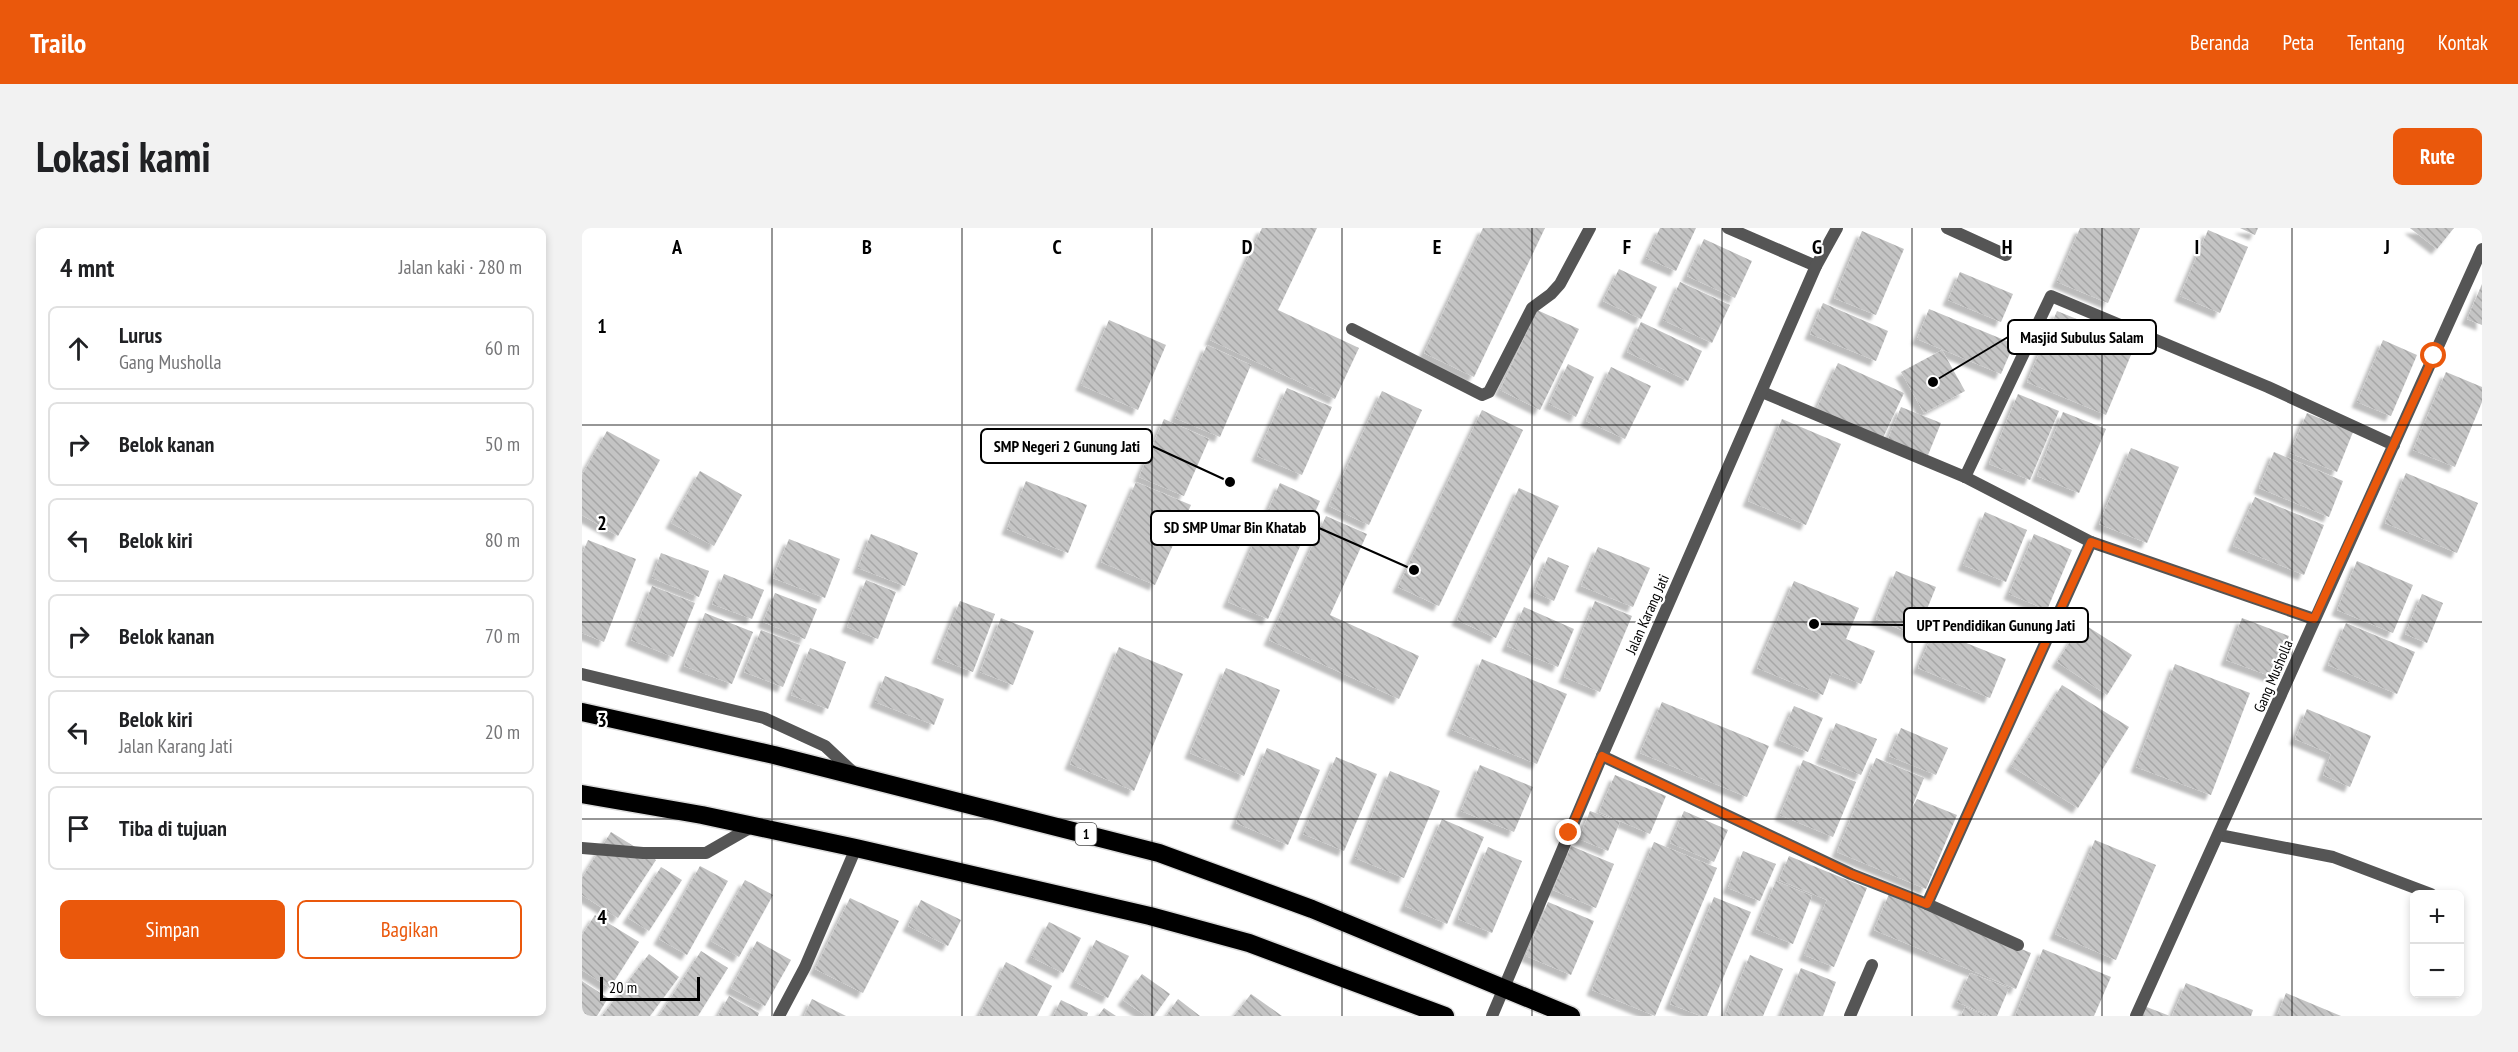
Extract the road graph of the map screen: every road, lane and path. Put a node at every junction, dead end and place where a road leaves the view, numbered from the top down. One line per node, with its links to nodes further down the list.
1 (1590, 228): 8 (street)
2 (1728, 228): 7 (street)
3 (1837, 228): 7 (street, Jalan Karang Jati)
4 (1947, 228): 6 (street)
5 (2482, 249): 10 (street, Gang Musholla)
6 (2006, 255)
7 (1816, 266): 9 (street, Jalan Karang Jati)
8 (1352, 329)
9 (1762, 392): 11 (street); 16 (street, Jalan Karang Jati)
10 (2394, 445): 11 (street); 13 (street, Gang Musholla)
11 (1965, 477): 12 (street)
12 (2091, 542): 13 (street); 24 (street)
13 (2314, 619): 20 (street, Gang Musholla)
14 (582, 674): 17 (street)
15 (582, 712): 17 (highway, 1)
16 (1602, 756): 24 (street); 27 (street, Jalan Karang Jati)
17 (857, 776): 27 (highway, 1)
18 (582, 794): 19 (highway)
19 (753, 826): 21 (street); 22 (highway)
20 (2219, 835): 23 (street); 33 (street, Gang Musholla)
21 (582, 848)
22 (856, 848): 28 (street); 29 (highway)
23 (2420, 890)
24 (1927, 904): 25 (street)
25 (2018, 945)
26 (1872, 965): 32 (street)
27 (1505, 987): 30 (street, Jalan Karang Jati); 31 (highway, 1)
28 (779, 1016)
29 (1445, 1016)
30 (1492, 1016)
31 (1571, 1016)
32 (1850, 1016)
33 (2136, 1016)

